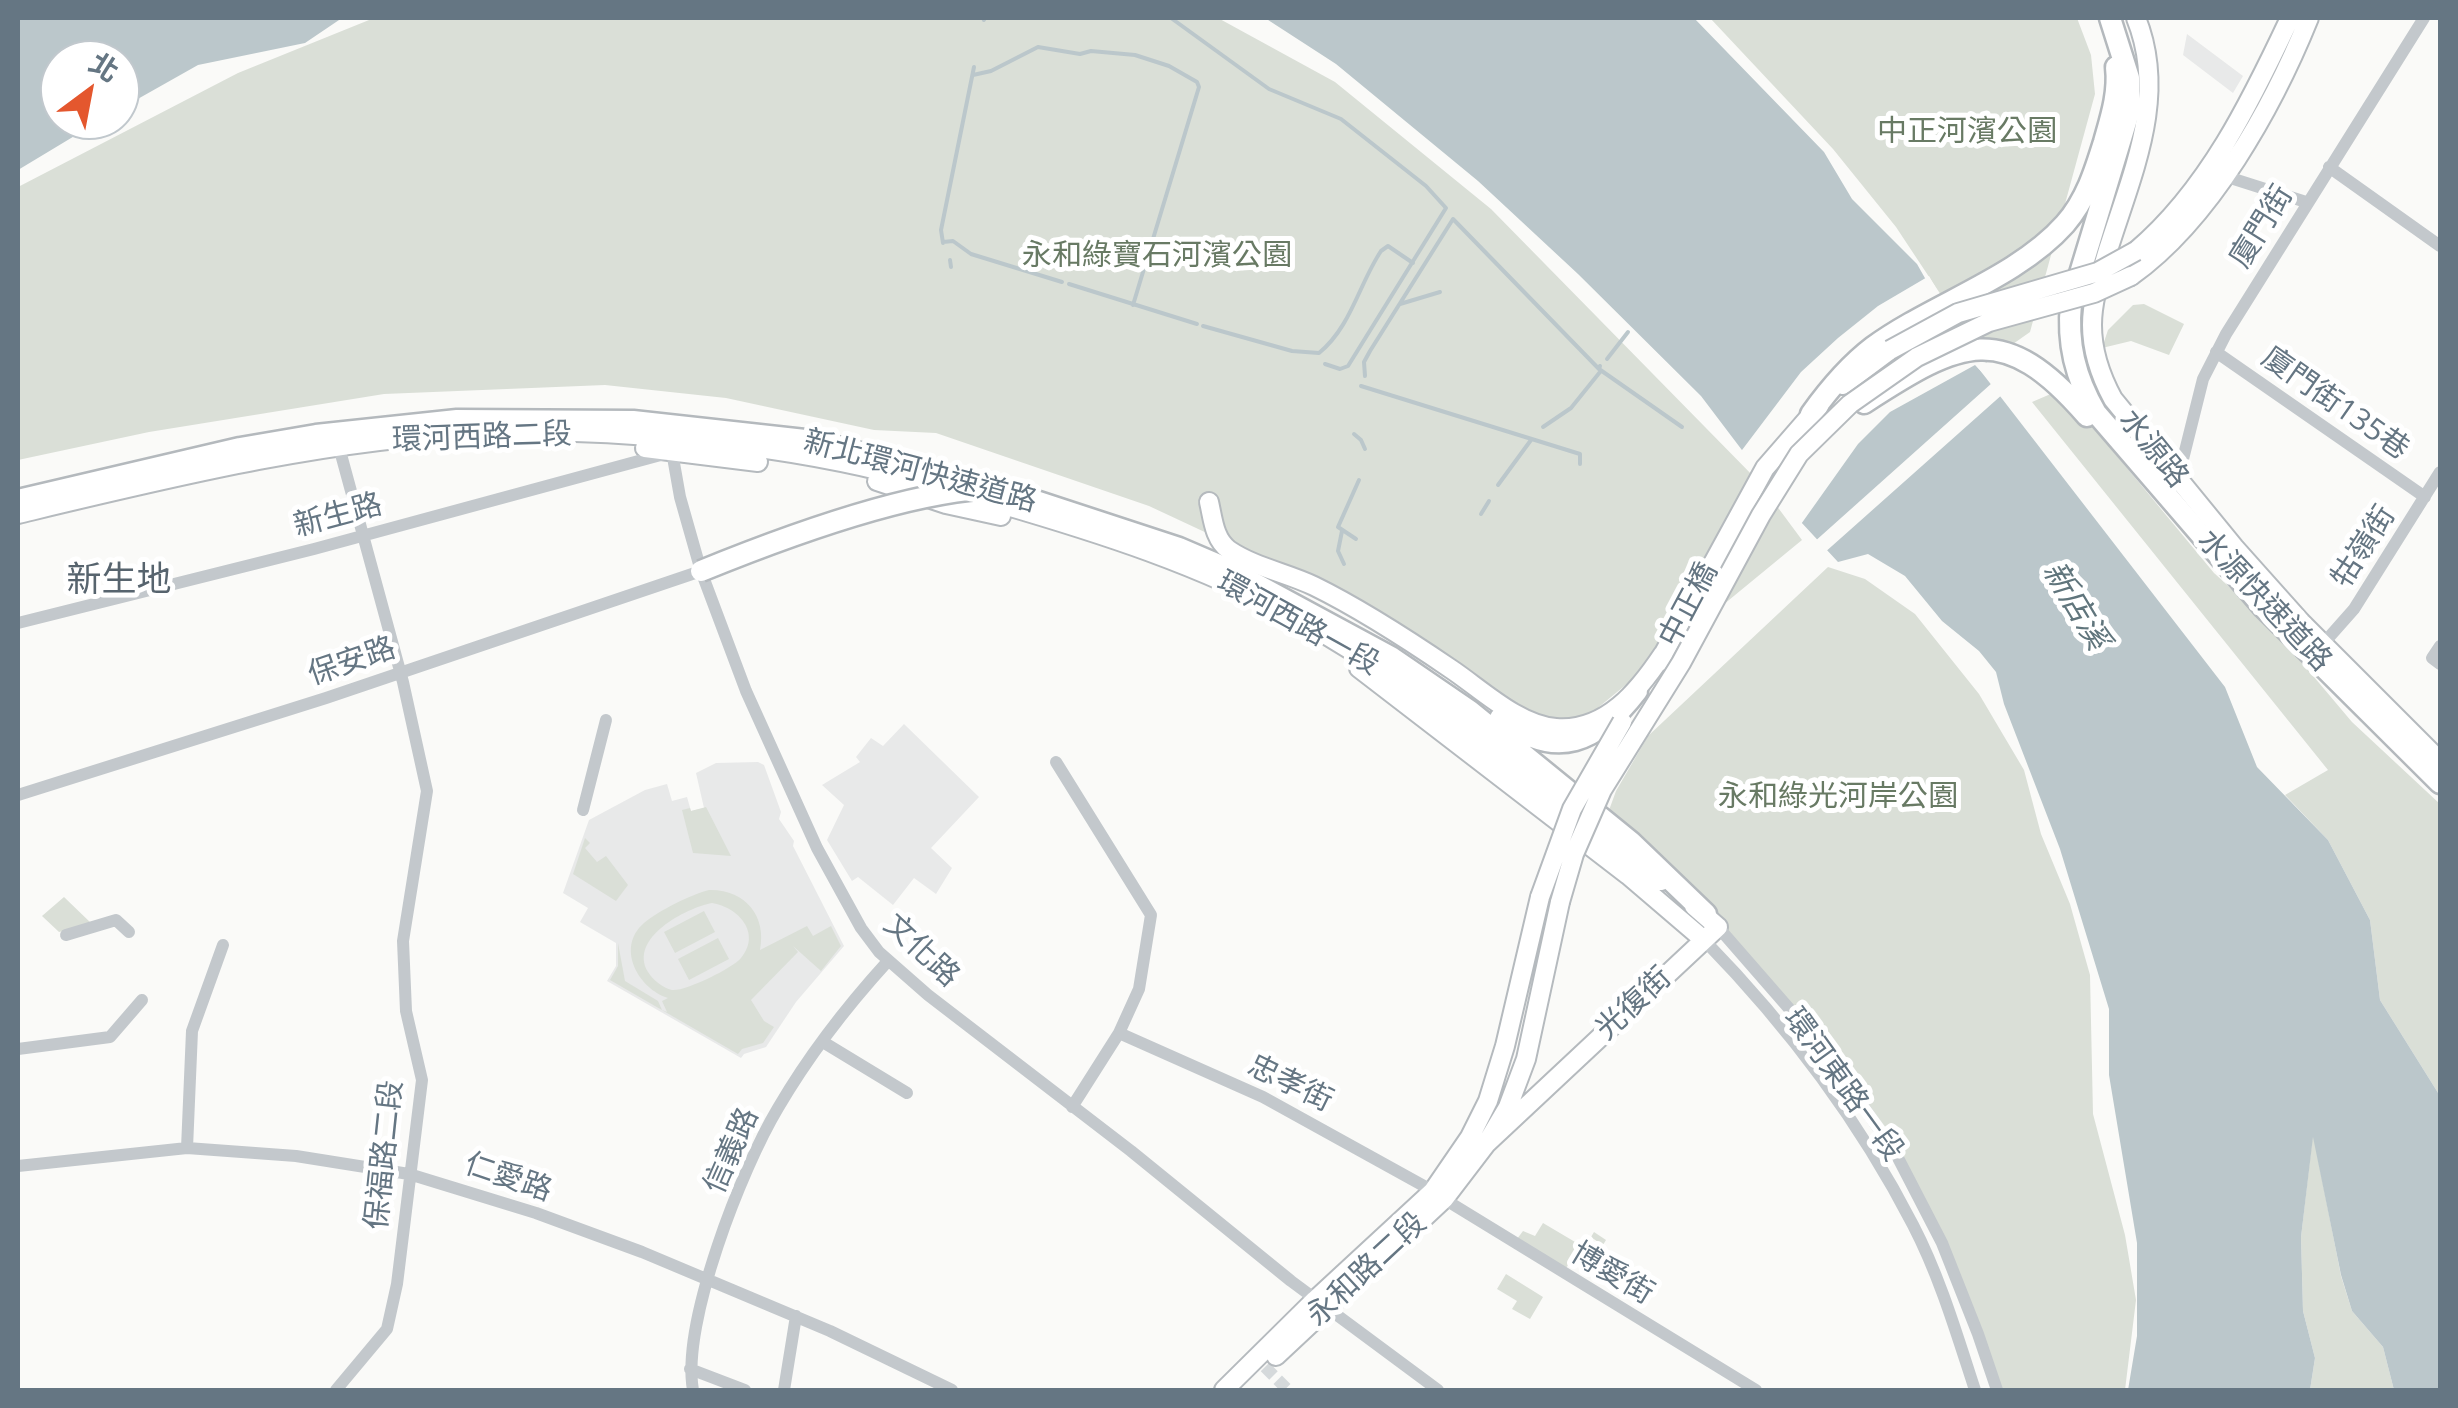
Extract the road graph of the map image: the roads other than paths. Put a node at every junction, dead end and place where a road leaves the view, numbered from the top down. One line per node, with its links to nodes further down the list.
1 (2102, 18): 16 (highway)
2 (2110, 18): 11 (highway)
3 (2122, 18): 11 (highway)
4 (2136, 18): 11 (main road)
5 (2290, 18): 9 (main road)
6 (2309, 18): 9 (main road)
7 (2424, 18): 8 (street, 廈門街)
8 (2329, 167): 10 (street, 廈門街); 13 (street)
9 (2216, 173): 10 (street); 12 (main road)
10 (2306, 202): 14 (street, 廈門街)
11 (2106, 221): 15 (highway)
12 (2173, 227): 16 (main road, 中正橋, bridge); 16 (main road, 中正橋, bridge)
13 (2440, 246)
14 (2216, 352): 20 (street, 廈門街); 23 (street, 廈門街135巷)
15 (2105, 405): 20 (main road, 水源路); 31 (highway, 水源快速道路); 42 (highway, 水源快速道路)
16 (1818, 420): 31 (highway, bridge); 35 (main road, 中正橋); 56 (main road, 中正橋, bridge)
17 (671, 445): 18 (main road, 環河西路二段); 22 (main road, 環河西路二段); 28 (street, 新生路); 29 (street, 文化路)
18 (340, 452): 26 (main road, 環河西路二段); 27 (main road, 環河西路二段); 28 (street, 保福路二段)
19 (2440, 472): 23 (street, 牯嶺街)
20 (2178, 479): 33 (main road, 水源路)
21 (996, 488): 24 (highway, 新北環河快速道路); 29 (highway, bridge); 30 (highway, 新北環河快速道路)
22 (947, 496): 46 (main road, 環河西路一段)
23 (2425, 498): 33 (street, 牯嶺街)
24 (18, 500)
25 (1209, 502): 38 (main road)
26 (18, 514)
27 (18, 526)
28 (364, 535): 32 (street, 新生路); 37 (street, 保福路二段)
29 (701, 570): 37 (street, 保安路); 52 (street, 文化路)
30 (1228, 570): 38 (highway); 47 (highway, 新北環河快速道路)
31 (2264, 608): 43 (highway, 水源快速道路)
32 (18, 623)
33 (2323, 644): 40 (main road, 水源路)
34 (2440, 646): 36 (street)
35 (1664, 654): 38 (main road); 65 (main road, 中正橋, bridge)
36 (2440, 664)
37 (400, 672): 44 (street, 保安路); 64 (street, 保福路二段)
38 (1637, 691)
39 (606, 720): 45 (street)
40 (2440, 761)
41 (1056, 762): 54 (street)
42 (2440, 770)
43 (2440, 783)
44 (18, 795)
45 (583, 810)
46 (1603, 846): 47 (main road, 環河東路一段); 50 (main road, 環河東路一段)
47 (1712, 921): 50 (main road, 光復街); 80 (street, 環河東路一段)
48 (128, 932): 49 (street)
49 (66, 935)
50 (1704, 940): 58 (main road, 光復街); 79 (street, 環河東路一段)
51 (222, 945): 62 (street)
52 (888, 960): 55 (street, 信義路); 60 (street, 文化路)
53 (142, 1000): 57 (street)
54 (1119, 1033): 60 (street); 65 (street, 忠孝街)
55 (823, 1042): 59 (street); 66 (street, 信義路)
56 (1528, 1049): 58 (main road); 61 (main road, 中正橋)
57 (18, 1050)
58 (1549, 1082): 61 (main road, 光復街)
59 (906, 1092)
60 (1072, 1107): 67 (street, 文化路)
61 (1486, 1144): 65 (main road, 永和路二段)
62 (187, 1148): 63 (street, 仁愛路); 64 (street, 仁愛路)
63 (18, 1166)
64 (409, 1174): 66 (street, 仁愛路); 70 (street, 保福路二段)
65 (1439, 1195): 67 (main road, 永和路二段); 78 (street, 博愛街)
66 (706, 1280): 68 (street, 仁愛路); 69 (street, 信義路)
67 (1320, 1304): 75 (main road, 永和路二段); 76 (main road, 永和路二段); 77 (street, 文化路)
68 (796, 1316): 73 (street); 74 (street, 仁愛路)
69 (690, 1369): 71 (street, 信義路); 72 (street)
70 (336, 1390)
71 (693, 1390)
72 (745, 1390)
73 (784, 1390)
74 (952, 1390)
75 (1224, 1390)
76 (1241, 1390)
77 (1438, 1390)
78 (1756, 1390)
79 (1975, 1390)
80 (1996, 1390)

